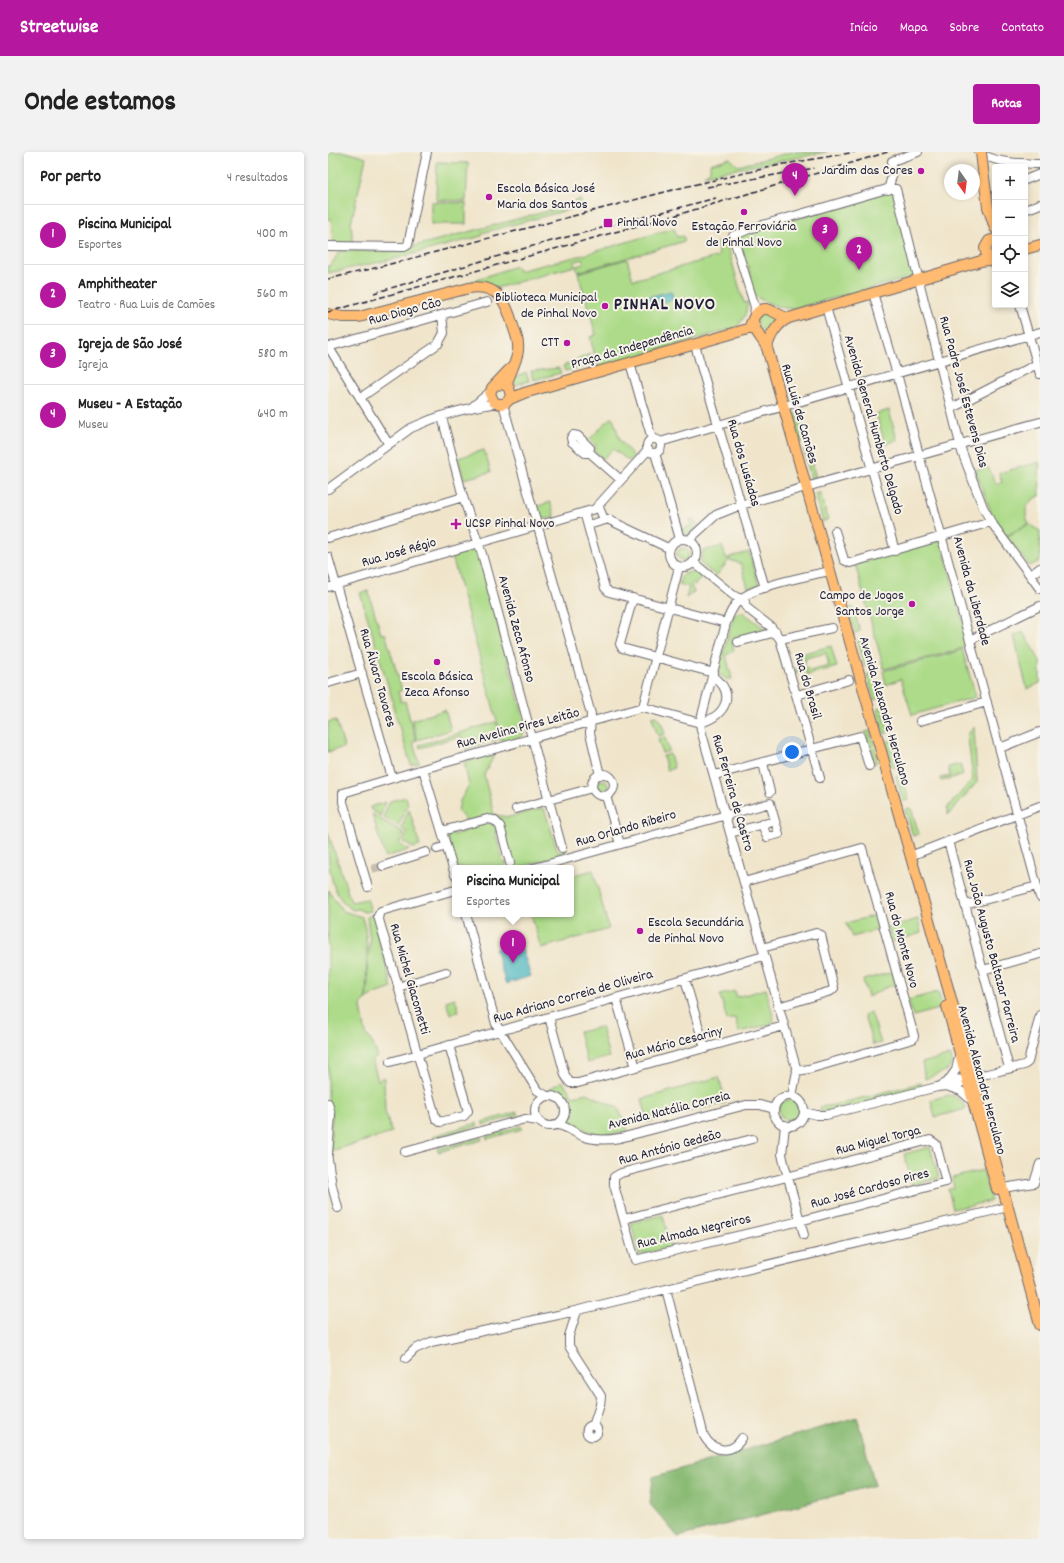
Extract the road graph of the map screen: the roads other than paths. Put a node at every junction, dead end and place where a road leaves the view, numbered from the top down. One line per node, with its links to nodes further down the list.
1 (427, 152): 14 (street)
2 (918, 152): 8 (street)
3 (978, 152): 5 (street)
4 (981, 152): 11 (main road, bridge)
5 (1040, 164)
6 (1040, 174): 7 (street)
7 (1028, 179)
8 (892, 189): 19 (street, Rua Padre José Estevens Dias); 22 (street)
9 (1040, 204): 10 (street)
10 (1028, 209)
11 (990, 218): 12 (main road); 13 (main road)
12 (992, 222)
13 (992, 240): 15 (main road)
14 (328, 246)
15 (985, 250): 16 (main road); 18 (main road)
16 (992, 260)
17 (992, 261): 18 (main road, Rua Luis de Camões)
18 (965, 266): 19 (main road, Rua Luis de Camões)
19 (920, 280): 20 (main road, Rua Luis de Camões); 37 (street, Rua Padre José Estevens Dias)
20 (873, 293): 23 (main road, Rua Luis de Camões); 41 (street, Avenida da Liberdade)
21 (487, 302): 28 (street, Rua Diogo Cão)
22 (754, 305): 25 (street); 30 (street)
23 (826, 307): 29 (main road, Rua Luis de Camões); 44 (street, Avenida General Humberto Delgado)
24 (1021, 308): 33 (street)
25 (764, 309): 27 (main road); 30 (main road)
26 (328, 314): 40 (main road)
27 (777, 314): 29 (main road); 31 (main road)
28 (442, 316): 35 (street, Rua Diogo Cão); 46 (street)
29 (789, 318): 31 (main road, Rua Luis de Camões)
30 (753, 325): 31 (main road); 34 (main road, Praça da Independência); 36 (main road, Rua Luis de Camões)
31 (776, 330): 36 (main road, Rua Luis de Camões)
32 (1040, 332): 33 (street)
33 (1029, 336): 37 (street); 39 (street)
34 (695, 345): 38 (main road, Praça da Independência); 52 (street, Rua dos Lusíadas)
35 (328, 346): 46 (street)
36 (767, 348): 47 (main road, Rua Luis de Camões)
37 (940, 361): 41 (street); 48 (street, Rua Padre José Estevens Dias)
38 (630, 363): 45 (main road, Praça da Independência); 53 (street)
39 (1037, 364): 42 (street); 48 (street)
40 (512, 368): 43 (main road); 45 (main road)
41 (897, 374): 44 (street); 59 (street, Avenida da Liberdade)
42 (1040, 374)
43 (493, 388): 45 (main road); 45 (main road); 49 (street)
44 (849, 388): 47 (street); 60 (street, Avenida General Humberto Delgado)
45 (505, 396): 49 (street); 71 (street)
46 (360, 398): 55 (street)
47 (783, 408): 52 (street); 62 (main road, Rua Luis de Camões)
48 (952, 408): 56 (street, Rua Padre José Estevens Dias)
49 (470, 409): 50 (street)
50 (442, 417): 55 (street); 64 (street, Avenida Zeca Afonso)
51 (1040, 422): 56 (street)
52 (719, 426): 54 (street); 66 (street, Rua dos Lusíadas)
53 (652, 439): 54 (street); 58 (street)
54 (660, 442): 58 (street)
55 (388, 443): 63 (street)
56 (961, 444): 59 (street); 69 (street, Rua Padre José Estevens Dias)
57 (589, 452): 61 (street)
58 (652, 452): 61 (street); 75 (street)
59 (920, 457): 60 (street); 74 (street, Avenida da Liberdade)
60 (873, 470): 62 (street); 79 (street, Avenida General Humberto Delgado)
61 (621, 480): 65 (street)
62 (805, 488): 66 (street); 84 (main road, Avenida Alexandre Herculano)
63 (328, 489)
64 (463, 497): 73 (street); 77 (street, Avenida Zeca Afonso)
65 (598, 505): 67 (street, Rua José Régio); 68 (street)
66 (741, 505): 76 (street); 87 (street, Rua dos Lusíadas)
67 (584, 512): 70 (street); 71 (street, Rua José Régio)
68 (609, 519): 70 (street); 78 (street)
69 (991, 522): 74 (street); 85 (street, Rua Padre José Estevens Dias)
70 (588, 525): 90 (street)
71 (537, 526): 77 (street, Rua José Régio); 110 (street)
72 (836, 531): 79 (street)
73 (328, 538)
74 (943, 538): 79 (street); 99 (street, Avenida da Liberdade)
75 (680, 539): 76 (street); 78 (street)
76 (690, 541): 81 (street)
77 (478, 543): 86 (street, Rua José Régio); 113 (street, Avenida Zeca Afonso)
78 (670, 547): 82 (street)
79 (895, 551)
80 (328, 557): 86 (street, Rua Álvaro Tavares)
81 (693, 562): 82 (street); 91 (street)
82 (679, 567): 93 (street)
83 (1040, 568): 85 (street)
84 (829, 571): 87 (street, Rua Ferreira de Castro); 141 (main road, Avenida Alexandre Herculano)
85 (1031, 575): 88 (street, Rua Padre José Estevens Dias)
86 (332, 586): 102 (street, Rua Álvaro Tavares)
87 (764, 588): 89 (street, Rua Ferreira de Castro)
88 (1040, 589)
89 (752, 592): 91 (street, Rua Ferreira de Castro); 94 (street)
90 (632, 598): 93 (street); 101 (street)
91 (741, 600): 94 (street); 95 (street, Rua Ferreira de Castro)
92 (1040, 606): 99 (street)
93 (668, 609): 96 (street); 101 (street)
94 (750, 610): 95 (street); 98 (street)
95 (731, 611): 96 (street, Rua Ferreira de Castro)
96 (726, 623): 103 (street, Rua Ferreira de Castro)
97 (832, 628): 98 (street)
98 (778, 636): 100 (street); 106 (street, Rua do Brasil)
99 (970, 640): 107 (street, Avenida da Liberdade)
100 (738, 642)
101 (656, 658): 103 (street); 108 (street)
102 (362, 673): 105 (street); 121 (street, Rua Álvaro Tavares)
103 (713, 675): 111 (street, Rua Ferreira de Castro); 111 (street)
104 (849, 680): 106 (street)
105 (328, 683)
106 (797, 695): 115 (street, Rua do Brasil)
107 (987, 702): 109 (street); 114 (street, Avenida da Liberdade)
108 (643, 707): 110 (street, Rua Avelina Pires Leitão); 111 (street)
109 (920, 721)
110 (589, 723): 113 (street, Rua Avelina Pires Leitão); 119 (street)
111 (700, 723): 120 (street, Rua Ferreira de Castro)
112 (1040, 732): 114 (street)
113 (532, 738): 118 (street, Rua Avelina Pires Leitão); 126 (street, Avenida Zeca Afonso)
114 (1000, 748): 130 (street, Avenida da Liberdade)
115 (812, 749): 116 (street); 117 (street); 122 (street, Rua do Brasil)
116 (763, 763): 120 (street); 124 (street)
117 (869, 766)
118 (422, 769): 121 (street, Rua Avelina Pires Leitão); 133 (street)
119 (600, 775): 123 (street); 125 (street)
120 (715, 776): 129 (street, Rua Ferreira de Castro)
121 (392, 778): 148 (street, Rua Avelina Pires Leitão)
122 (820, 778)
123 (592, 788): 125 (street); 126 (street)
124 (770, 792)
125 (606, 796): 136 (street)
126 (549, 800): 128 (street); 138 (street, Avenida Zeca Afonso)
127 (1040, 806): 130 (street)
128 (516, 809)
129 (726, 815): 131 (street, Rua Orlando Ribeiro); 134 (street, Rua Ferreira de Castro); 136 (street, Rua Orlando Ribeiro)
130 (1018, 815): 135 (street); 147 (street, Avenida da Liberdade)
131 (775, 820): 132 (street); 132 (street)
132 (762, 824): 134 (street)
133 (442, 831): 137 (street); 142 (street)
134 (730, 833): 146 (street, Rua Ferreira de Castro)
135 (948, 841): 141 (street); 151 (street, Rua João Augusto Baltazar Parreira)
136 (620, 844): 144 (street, Rua Orlando Ribeiro)
137 (446, 846): 139 (street); 143 (street)
138 (562, 848)
139 (437, 849)
140 (426, 852): 145 (street)
141 (910, 856): 153 (main road, Avenida Alexandre Herculano)
142 (510, 863)
143 (452, 865)
144 (545, 865)
145 (383, 866)
146 (744, 882): 154 (street, Rua Ferreira de Castro); 174 (street, Rua do Monte Novo)
147 (1037, 886): 150 (street, Avenida da Liberdade); 151 (street)
148 (368, 887)
149 (452, 891): 160 (street, Rua Michel Giacometti)
150 (1040, 896)
151 (965, 905): 157 (street, Rua João Augusto Baltazar Parreira)
152 (467, 917): 166 (street)
153 (934, 943): 170 (main road, Avenida Alexandre Herculano); 175 (main road, Avenida Alexandre Herculano)
154 (762, 948): 156 (street, Rua Ferreira de Castro); 162 (street)
155 (1040, 954): 157 (street)
156 (764, 956): 159 (street, Rua Adriano Correia de Oliveira); 162 (street, Rua Ferreira de Castro)
157 (983, 970): 173 (street, Rua João Augusto Baltazar Parreira)
158 (446, 972): 160 (street)
159 (684, 979): 161 (street, Rua Adriano Correia de Oliveira); 168 (street)
160 (398, 987): 169 (street, Rua Michel Giacometti)
161 (616, 998): 164 (street, Rua Adriano Correia de Oliveira); 172 (street)
162 (778, 1007): 165 (street, Rua Ferreira de Castro)
163 (1040, 1014): 173 (street)
164 (549, 1017): 166 (street, Rua Adriano Correia de Oliveira); 172 (street, Rua Mário Cesariny)
165 (784, 1026): 168 (street, Rua Mário Cesariny); 174 (street, Rua Ferreira de Castro)
166 (500, 1031): 167 (street, Rua Adriano Correia de Oliveira); 177 (street)
167 (449, 1045): 169 (street, Rua Adriano Correia de Oliveira); 169 (street, Rua Michel Giacometti)
168 (705, 1049): 172 (street, Rua Mário Cesariny)
169 (417, 1055): 171 (street, Rua Adriano Correia de Oliveira)
170 (959, 1057): 175 (main road, Avenida Alexandre Herculano); 176 (street)
171 (390, 1062)
172 (636, 1068)
173 (1009, 1068): 175 (street)
174 (797, 1071): 179 (street, Rua Ferreira de Castro)
175 (969, 1079): 176 (street); 180 (main road, Avenida Alexandre Herculano); 198 (main road, Avenida Alexandre Herculano)
176 (943, 1085): 180 (street); 184 (street)
177 (537, 1090): 178 (street); 182 (street)
178 (547, 1096): 182 (street); 185 (street)
179 (792, 1096): 183 (street); 184 (street)
180 (971, 1100): 198 (main road, Avenida Alexandre Herculano)
181 (328, 1103): 193 (street)
182 (536, 1105): 186 (street); 187 (street)
183 (774, 1109): 189 (street); 190 (street, Avenida Natália Correia)
184 (804, 1112): 189 (street)
185 (564, 1117): 188 (street); 190 (street)
186 (524, 1119): 187 (street); 192 (street)
187 (538, 1120): 188 (street)
188 (556, 1125): 190 (street, Avenida Natália Correia)
189 (785, 1125): 196 (street)
190 (571, 1129)
191 (752, 1139): 201 (street, Rua António Gedeão)
192 (405, 1152)
193 (328, 1154)
194 (328, 1159): 200 (street)
195 (1040, 1164): 198 (street)
196 (789, 1178): 197 (street, Rua Miguel Torga); 201 (street, Rua Miguel Torga); 202 (street)
197 (946, 1182): 202 (street, Rua José Cardoso Pires)
198 (1000, 1188): 199 (main road, Avenida Alexandre Herculano)
199 (1007, 1207): 204 (street); 206 (main road, Avenida Alexandre Herculano)
200 (338, 1208)
201 (624, 1219): 202 (street, Rua Almada Negreiros)
202 (800, 1221): 203 (street)
203 (804, 1236)
204 (666, 1289): 205 (street); 209 (street)
205 (576, 1311): 207 (street); 208 (street)
206 (1040, 1325)
207 (406, 1358)
208 (593, 1426)
209 (742, 1438)

